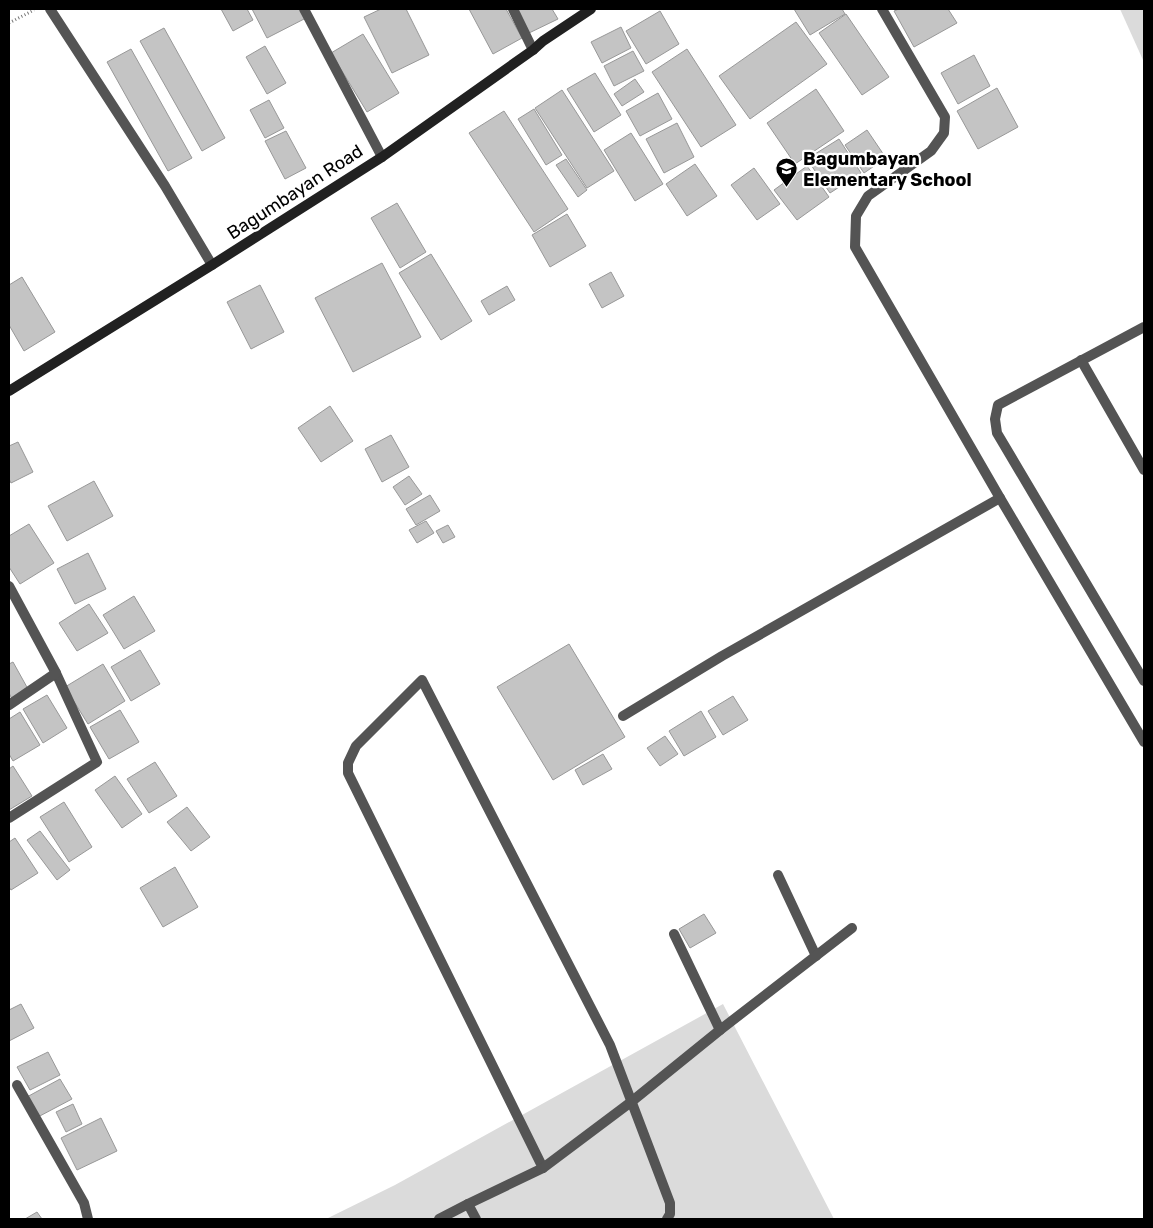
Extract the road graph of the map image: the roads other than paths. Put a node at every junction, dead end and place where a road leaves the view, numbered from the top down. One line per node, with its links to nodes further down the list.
1 (50, 9): 8 (street)
2 (304, 9): 7 (street)
3 (513, 9): 6 (street)
4 (591, 9): 6 (street, Bagumbayan Road)
5 (882, 9): 13 (street)
6 (533, 50): 7 (street, Bagumbayan Road)
7 (382, 157): 8 (street, Bagumbayan Road)
8 (212, 265): 11 (street, Bagumbayan Road)
9 (1144, 327): 10 (street)
10 (1081, 360): 12 (street); 16 (street)
11 (9, 391)
12 (1144, 470)
13 (1000, 498): 18 (street); 19 (street)
14 (9, 587): 15 (street)
15 (56, 673): 17 (street); 20 (street)
16 (1144, 681)
17 (9, 705)
18 (623, 716)
19 (1144, 742)
20 (9, 818)
21 (778, 875): 24 (street)
22 (852, 928): 24 (street)
23 (674, 934): 25 (street)
24 (816, 956): 25 (street)
25 (720, 1030): 27 (street)
26 (17, 1085): 30 (street)
27 (631, 1102): 28 (street); 28 (street); 33 (street)
28 (543, 1168): 29 (street)
29 (468, 1204): 31 (street); 32 (street)
30 (88, 1219)
31 (439, 1219)
32 (476, 1219)
33 (667, 1219)

